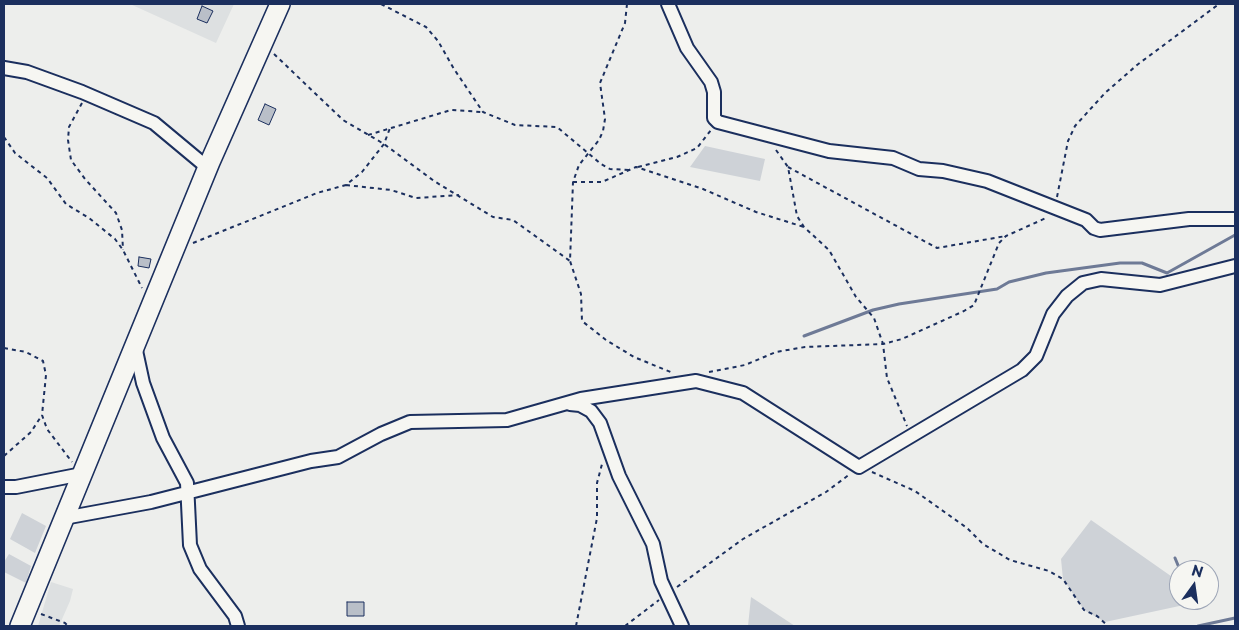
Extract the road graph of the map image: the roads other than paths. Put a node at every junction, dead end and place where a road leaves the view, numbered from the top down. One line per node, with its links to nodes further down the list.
1 (280, 4): 4 (street)
2 (668, 4): 5 (street)
3 (4, 68): 4 (street)
4 (208, 168): 7 (street)
5 (1235, 219)
6 (1235, 266): 8 (street)
7 (135, 346): 9 (street); 11 (street)
8 (564, 404): 11 (street); 15 (street)
9 (82, 474): 10 (street); 12 (street)
10 (4, 487)
11 (189, 493): 12 (street); 14 (street)
12 (64, 518): 13 (street)
13 (20, 626)
14 (238, 626)
15 (682, 626)

